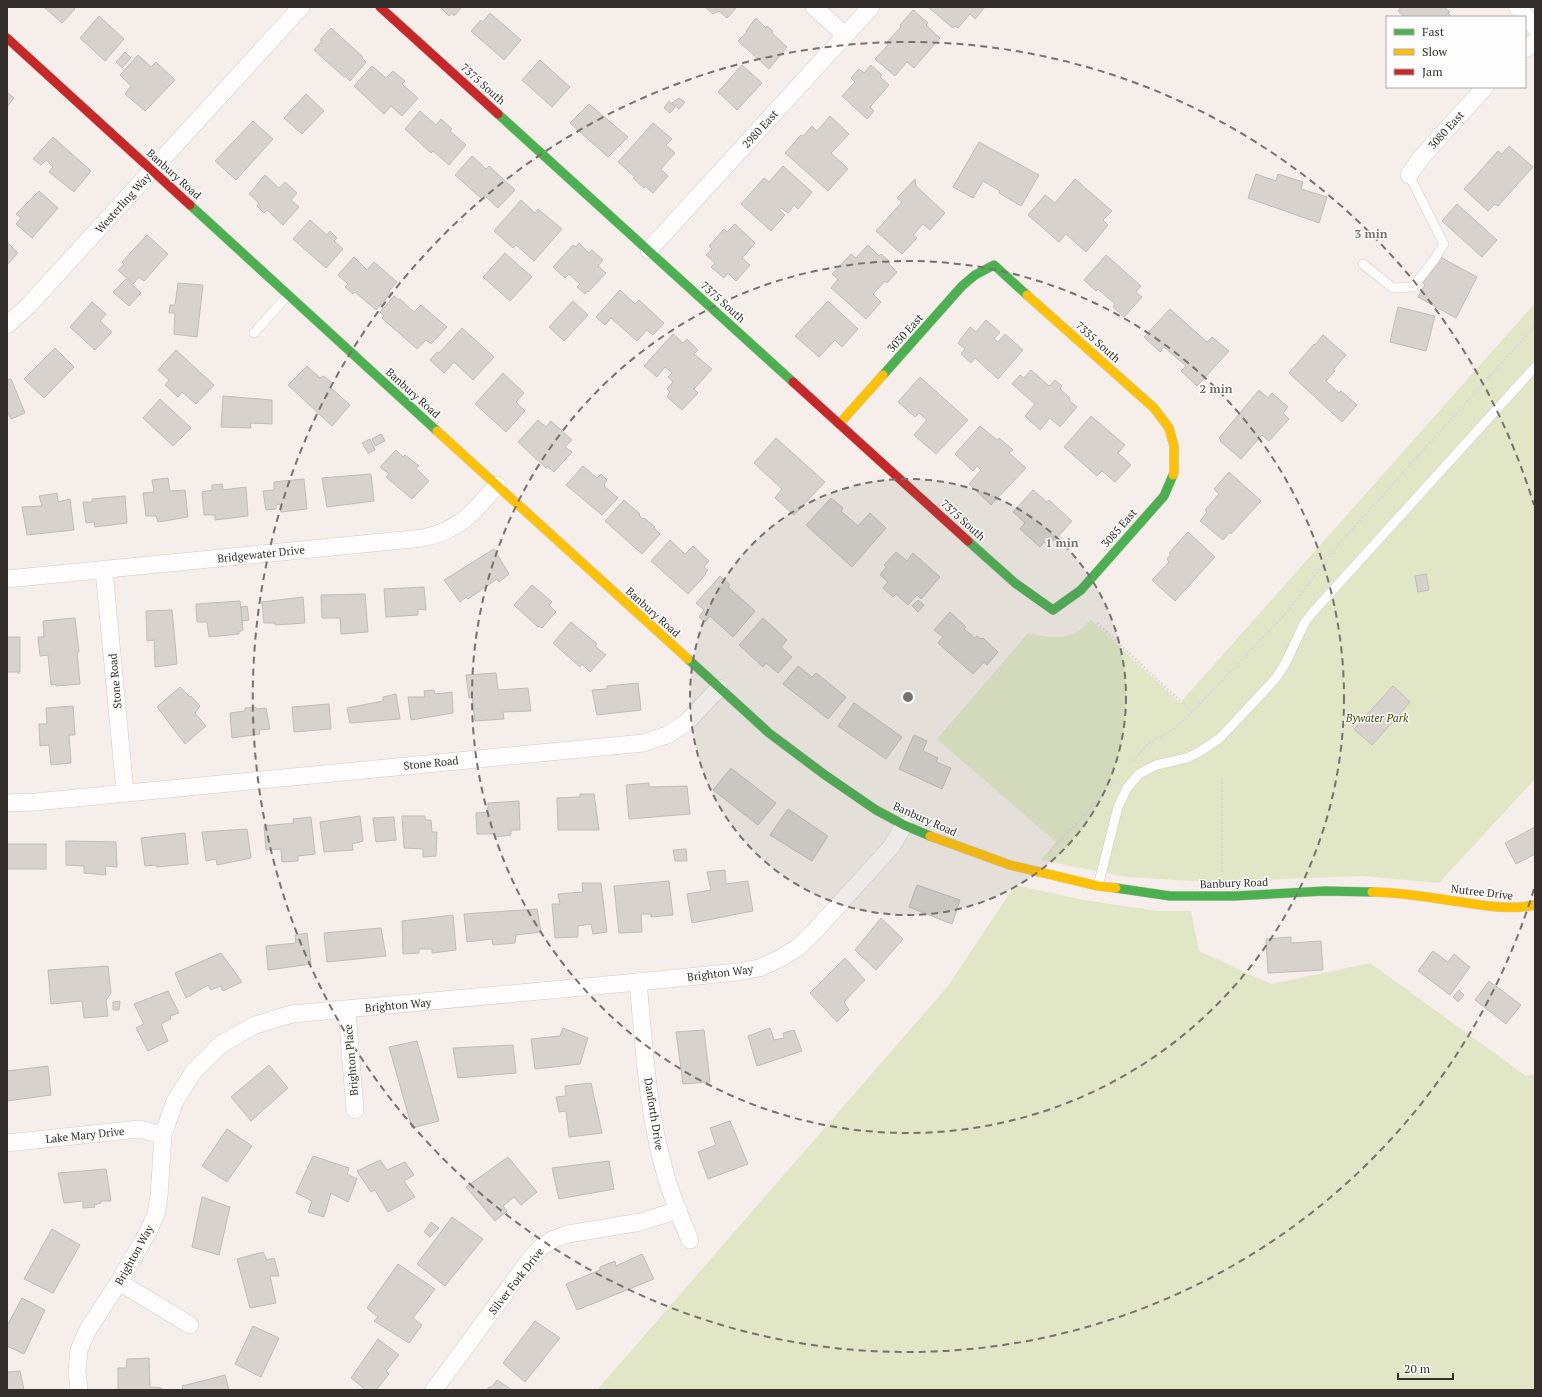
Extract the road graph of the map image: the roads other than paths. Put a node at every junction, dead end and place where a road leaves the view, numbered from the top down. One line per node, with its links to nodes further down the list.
1 (301, 7): 14 (street, Westerling Way)
2 (380, 7): 16 (street, 7375 South)
3 (814, 7): 9 (street)
4 (871, 7): 9 (street, 2980 East)
5 (1517, 7): 6 (street)
6 (1525, 16)
7 (1526, 17): 8 (street)
8 (1535, 27)
9 (845, 35): 16 (street, 2980 East)
10 (7, 38): 14 (street, Banbury Road)
11 (1535, 42): 12 (street)
12 (1526, 48)
13 (1484, 88): 15 (street, 3080 East)
14 (152, 170): 19 (street, Banbury Road); 20 (street, Westerling Way)
15 (1409, 175): 18 (lane)
16 (649, 250): 23 (street, 7375 South)
17 (994, 264): 23 (street, 3030 East); 24 (street, 7335 South)
18 (1363, 264)
19 (288, 295): 21 (lane); 25 (street, Banbury Road)
20 (7, 325)
21 (254, 333)
22 (1535, 367): 33 (lane)
23 (839, 424): 28 (street, 7375 South)
24 (1174, 446): 28 (street, 3085 East)
25 (497, 485): 26 (street, Bridgewater Drive); 29 (street, Banbury Road)
26 (104, 570): 27 (street, Bridgewater Drive); 30 (street, Stone Road)
27 (7, 579)
28 (1053, 610)
29 (718, 688): 30 (street, Stone Road); 32 (street, Banbury Road)
30 (125, 792): 31 (street, Stone Road)
31 (7, 803)
32 (904, 825): 33 (street, Banbury Road); 36 (street, Brighton Way)
33 (1098, 886): 34 (street, Banbury Road)
34 (1426, 896): 35 (street, Nutree Drive)
35 (1535, 905)
36 (638, 982): 37 (street, Brighton Way); 41 (street, Danforth Drive)
37 (347, 1010): 38 (street, Brighton Place); 39 (street, Brighton Way)
38 (356, 1110)
39 (163, 1135): 40 (street, Lake Mary Drive); 43 (street, Brighton Way)
40 (7, 1143)
41 (678, 1210): 42 (street, Danforth Drive); 46 (street, Silver Fork Drive)
42 (690, 1240)
43 (119, 1282): 44 (street); 45 (street, Brighton Way)
44 (190, 1325)
45 (79, 1390)
46 (434, 1390)

